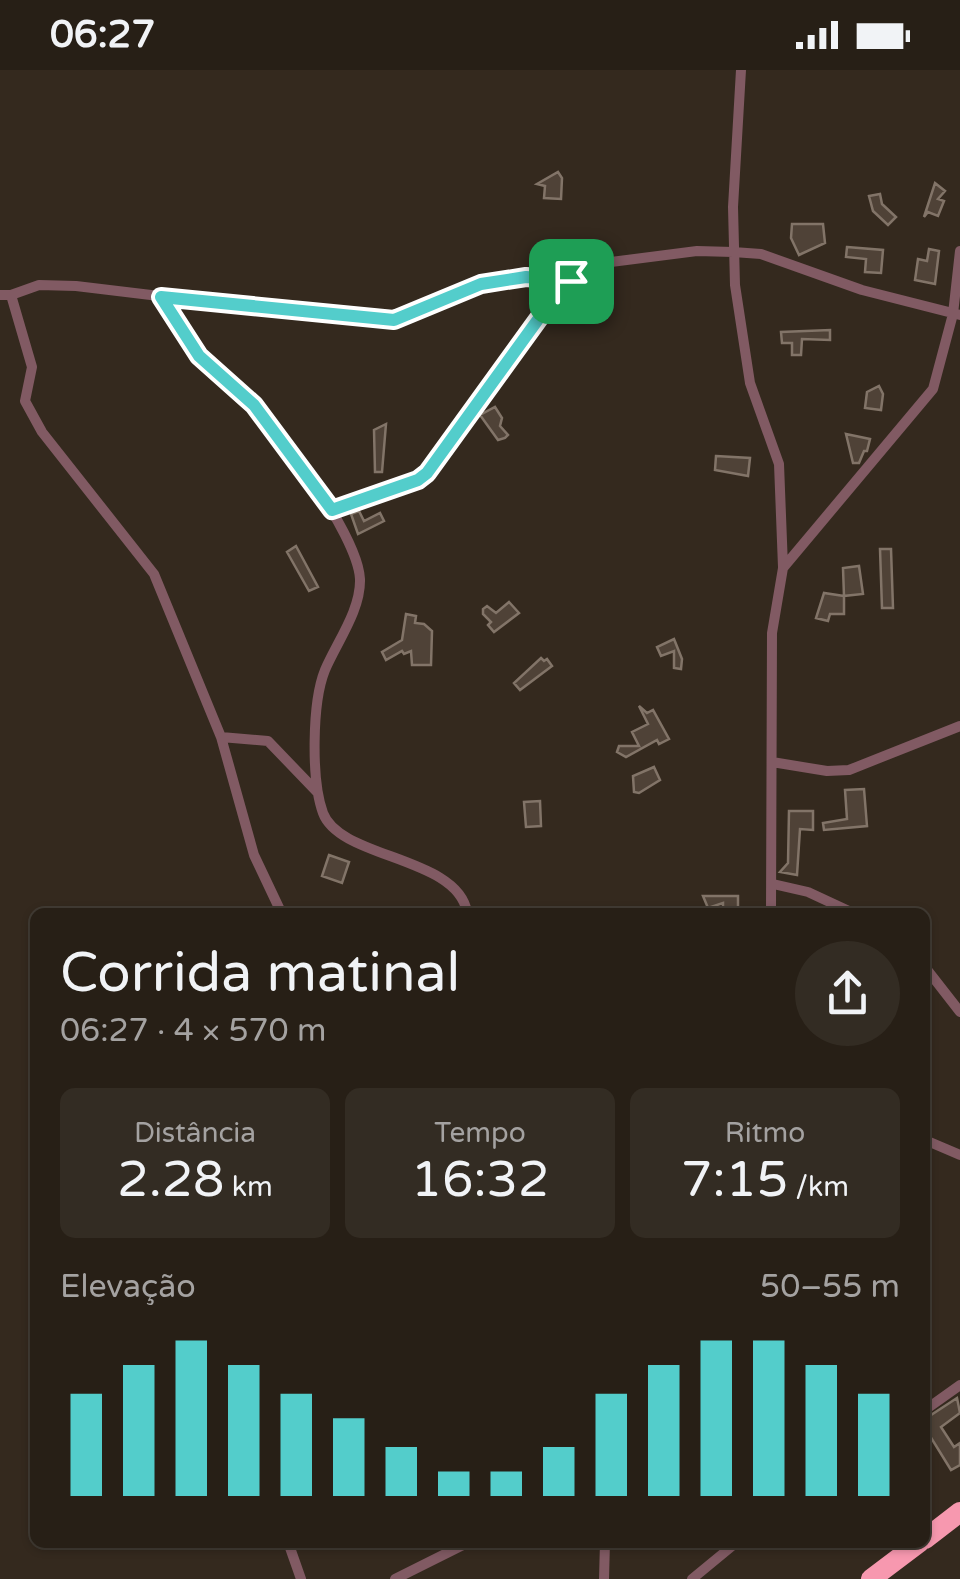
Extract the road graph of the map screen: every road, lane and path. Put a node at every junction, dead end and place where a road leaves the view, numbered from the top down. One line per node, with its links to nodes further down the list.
1 (741, 70): 3 (street)
2 (960, 250): 7 (street)
3 (733, 252): 4 (street); 7 (street); 9 (street)
4 (571, 281): 6 (street); 8 (street)
5 (5, 295): 6 (street); 11 (street)
6 (161, 297): 8 (street)
7 (956, 314): 9 (street)
8 (332, 510): 13 (street)
9 (782, 568): 12 (street)
10 (960, 726): 12 (street)
11 (221, 737): 13 (street); 15 (street)
12 (772, 762): 14 (street)
13 (319, 794): 16 (street)
14 (772, 884): 17 (street); 18 (street)
15 (279, 908)
16 (465, 908)
17 (771, 908)
18 (842, 908)
19 (930, 973): 20 (street)
20 (960, 1012)
21 (930, 1142): 22 (street)
22 (960, 1155)
23 (960, 1385): 24 (street)
24 (930, 1402)
25 (960, 1512): 26 (highway)
26 (930, 1535)
27 (290, 1548): 33 (street)
28 (459, 1548): 32 (street)
29 (605, 1548): 34 (street)
30 (730, 1548): 35 (street)
31 (913, 1548): 36 (highway)
32 (403, 1578)
33 (302, 1579)
34 (604, 1579)
35 (692, 1579)
36 (871, 1579)

